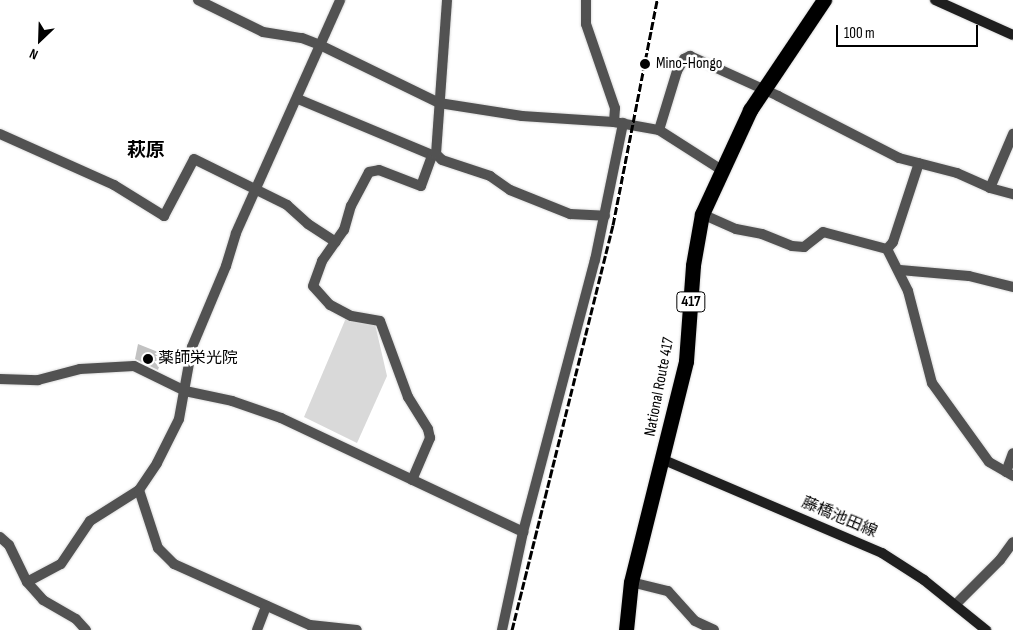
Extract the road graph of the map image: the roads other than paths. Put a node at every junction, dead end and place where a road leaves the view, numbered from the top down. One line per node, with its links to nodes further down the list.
1 (198, 0): 8 (street)
2 (340, 0): 8 (street)
3 (447, 0): 11 (street)
4 (586, 0): 12 (street)
5 (824, 0): 9 (highway, National Route 417 / 417)
6 (935, 0): 7 (main road)
7 (1013, 34)
8 (320, 45): 10 (street); 11 (street)
9 (764, 89): 13 (street); 17 (street); 18 (highway, National Route 417 / 417)
10 (298, 98): 16 (street); 20 (street)
11 (439, 103): 12 (street); 16 (street)
12 (619, 122): 13 (street); 23 (street)
13 (659, 130): 18 (street)
14 (0, 134): 20 (street)
15 (1013, 134): 19 (street)
16 (434, 155): 23 (street); 24 (street)
17 (919, 163): 19 (street); 25 (street)
18 (720, 169): 22 (highway, National Route 417 / 417)
19 (990, 188): 21 (street)
20 (256, 189): 24 (street); 29 (street)
21 (1013, 194)
22 (702, 214): 25 (street); 31 (highway, National Route 417 / 417)
23 (605, 216): 35 (street)
24 (336, 242): 33 (street)
25 (887, 249): 26 (street)
26 (900, 270): 27 (street); 32 (street)
27 (1013, 287)
28 (0, 380): 29 (street)
29 (185, 391): 33 (street); 34 (street)
30 (1013, 453): 32 (street)
31 (664, 460): 39 (highway, National Route 417 / 417); 40 (main road, 藤橋池田線)
32 (1010, 474)
33 (412, 480): 35 (street)
34 (139, 490): 38 (street); 41 (street)
35 (523, 532): 45 (street)
36 (0, 537): 38 (street)
37 (1013, 542): 40 (street)
38 (27, 582): 42 (street)
39 (631, 582): 46 (highway, National Route 417 / 417); 47 (street)
40 (956, 604): 48 (main road, 藤橋池田線)
41 (266, 606): 43 (street); 44 (street)
42 (86, 630)
43 (257, 630)
44 (357, 630)
45 (502, 630)
46 (626, 630)
47 (714, 630)
48 (986, 630)

